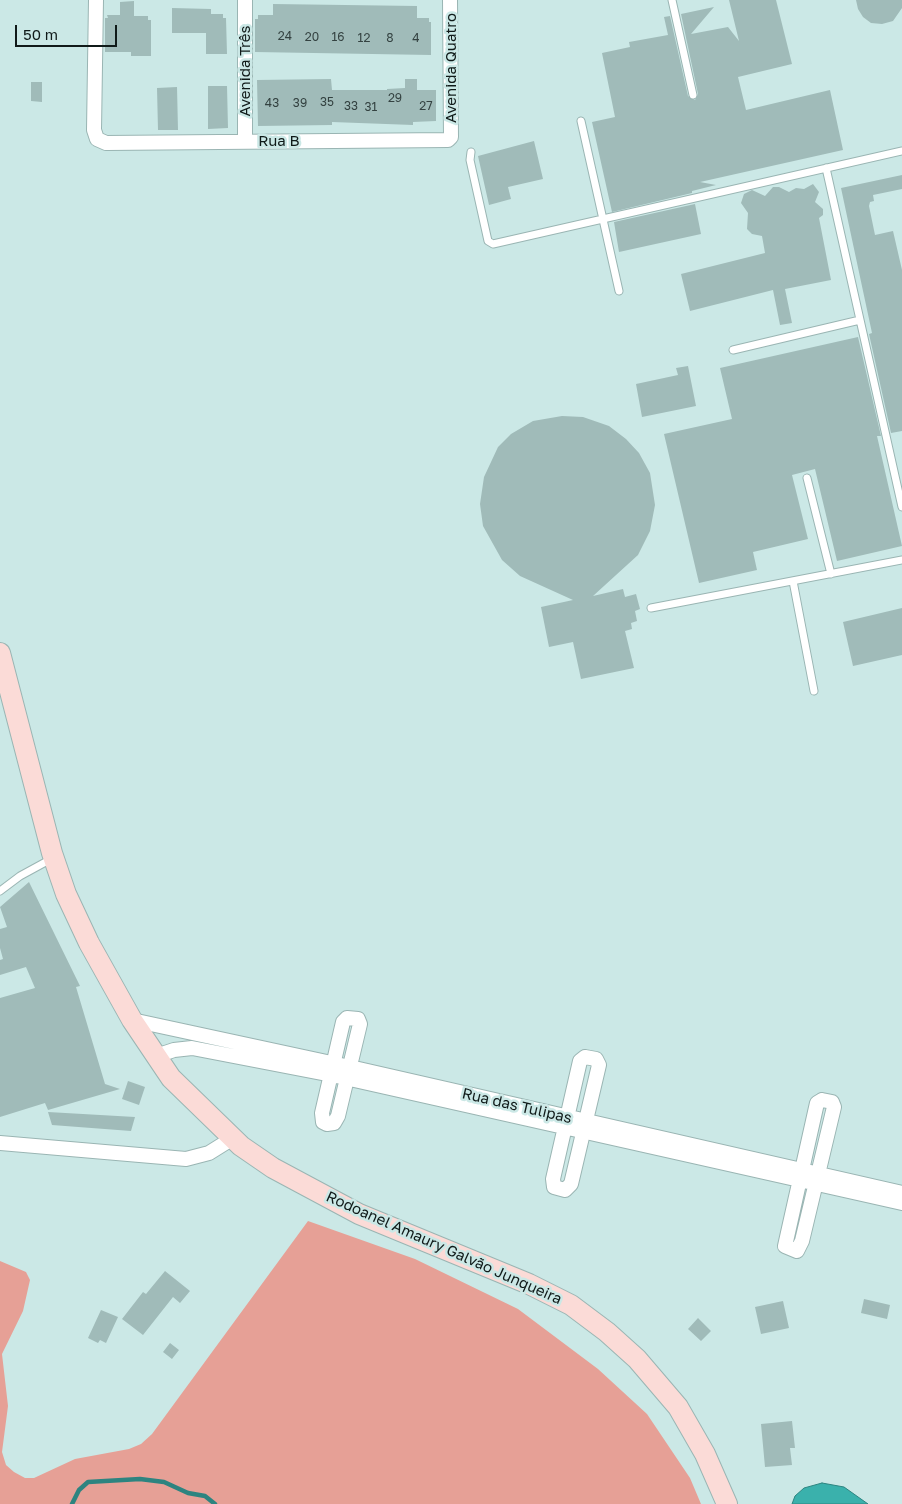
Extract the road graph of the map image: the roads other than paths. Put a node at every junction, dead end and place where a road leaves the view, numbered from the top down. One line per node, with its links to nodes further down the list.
1 (96, 0): 8 (street, Rua B)
2 (245, 0): 8 (street, Avenida Três)
3 (450, 0): 7 (street, Avenida Quatro)
4 (672, 0): 5 (lane)
5 (693, 95)
6 (581, 122): 12 (lane)
7 (451, 137): 8 (street, Rua B)
8 (244, 141)
9 (902, 151): 11 (lane)
10 (471, 152): 12 (lane)
11 (826, 168): 12 (lane); 14 (lane)
12 (604, 219): 13 (lane)
13 (619, 292)
14 (860, 320): 15 (lane); 17 (lane)
15 (733, 350)
16 (902, 464): 17 (lane)
17 (893, 466): 19 (lane)
18 (807, 478): 21 (lane)
19 (902, 507)
20 (902, 560): 21 (lane)
21 (830, 574): 22 (lane)
22 (793, 581): 23 (lane); 25 (lane)
23 (651, 608)
24 (0, 653): 26 (main road, Rodoanel Amaury Galvão Junqueira)
25 (814, 691)
26 (54, 858): 27 (lane); 28 (main road, Rodoanel Amaury Galvão Junqueira)
27 (0, 891)
28 (132, 1020): 29 (main road, Rodoanel Amaury Galvão Junqueira); 30 (street, Rua das Tulipas)
29 (156, 1056): 30 (street, Rua das Tulipas); 34 (main road, Rodoanel Amaury Galvão Junqueira)
30 (332, 1070): 31 (street, Rua das Tulipas); 31 (street); 31 (street)
31 (349, 1073): 32 (street, Rua das Tulipas)
32 (567, 1123): 33 (street, Rua das Tulipas); 33 (street); 33 (street)
33 (585, 1127): 36 (street, Rua das Tulipas)
34 (232, 1138): 35 (street); 40 (main road, Rodoanel Amaury Galvão Junqueira)
35 (0, 1143)
36 (802, 1175): 37 (street, Rua das Tulipas); 37 (street); 37 (street)
37 (817, 1179): 38 (street, Rua das Tulipas); 39 (street, Rua das Tulipas)
38 (902, 1192)
39 (902, 1203)
40 (727, 1504)

